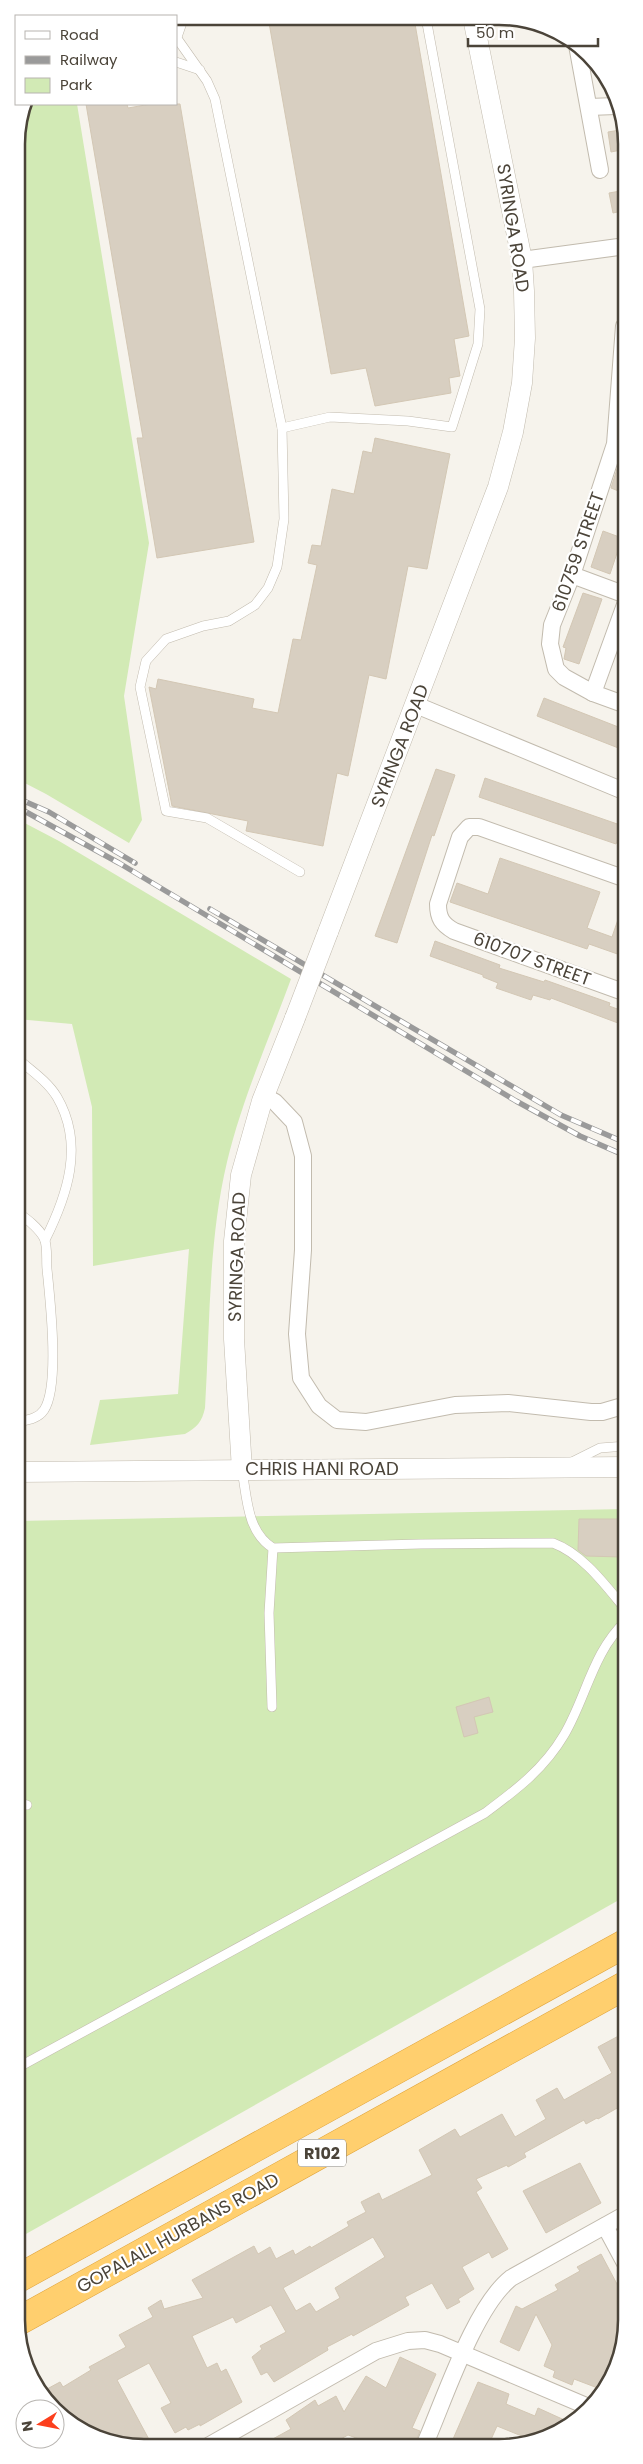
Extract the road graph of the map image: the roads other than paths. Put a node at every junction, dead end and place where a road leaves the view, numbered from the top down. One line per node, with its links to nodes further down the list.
1 (427, 25): 12 (lane)
2 (474, 25): 11 (street, SYRINGA ROAD)
3 (178, 39): 6 (lane)
4 (580, 57): 8 (street)
5 (178, 63): 6 (lane)
6 (200, 70): 12 (lane)
7 (612, 106): 8 (street)
8 (589, 107): 9 (street)
9 (600, 170)
10 (618, 247): 11 (street)
11 (522, 260): 19 (street, SYRINGA ROAD)
12 (282, 428): 21 (lane)
13 (618, 451): 14 (street, 610759 STREET)
14 (572, 575): 15 (street); 17 (street, 610759 STREET)
15 (618, 592)
16 (618, 624): 17 (street)
17 (593, 693): 18 (street, 610759 STREET)
18 (618, 702)
19 (416, 705): 20 (street); 25 (street, SYRINGA ROAD, bridge)
20 (618, 789)
21 (300, 872)
22 (618, 876): 23 (street, 610707 STREET)
23 (618, 990)
24 (25, 1065): 27 (lane)
25 (264, 1096): 28 (street); 33 (street, SYRINGA ROAD)
26 (25, 1218): 27 (lane)
27 (45, 1240): 29 (lane)
28 (618, 1407)
29 (25, 1420)
30 (618, 1447): 31 (lane)
31 (560, 1467): 32 (street, CHRIS HANI ROAD); 33 (street, CHRIS HANI ROAD)
32 (618, 1468)
33 (242, 1470): 34 (street, CHRIS HANI ROAD); 35 (lane)
34 (25, 1472)
35 (273, 1548): 36 (lane); 38 (lane)
36 (618, 1600)
37 (618, 1631): 41 (lane)
38 (272, 1707)
39 (618, 1947): 45 (highway, GOPALALL HURBANS ROAD / R102)
40 (618, 1989): 46 (highway, GOPALALL HURBANS ROAD / R102)
41 (25, 2064)
42 (618, 2218): 43 (street)
43 (604, 2226): 44 (street); 47 (street)
44 (618, 2251)
45 (25, 2275)
46 (25, 2318)
47 (464, 2353): 48 (street); 49 (street); 50 (street)
48 (583, 2404)
49 (220, 2439)
50 (427, 2439)

